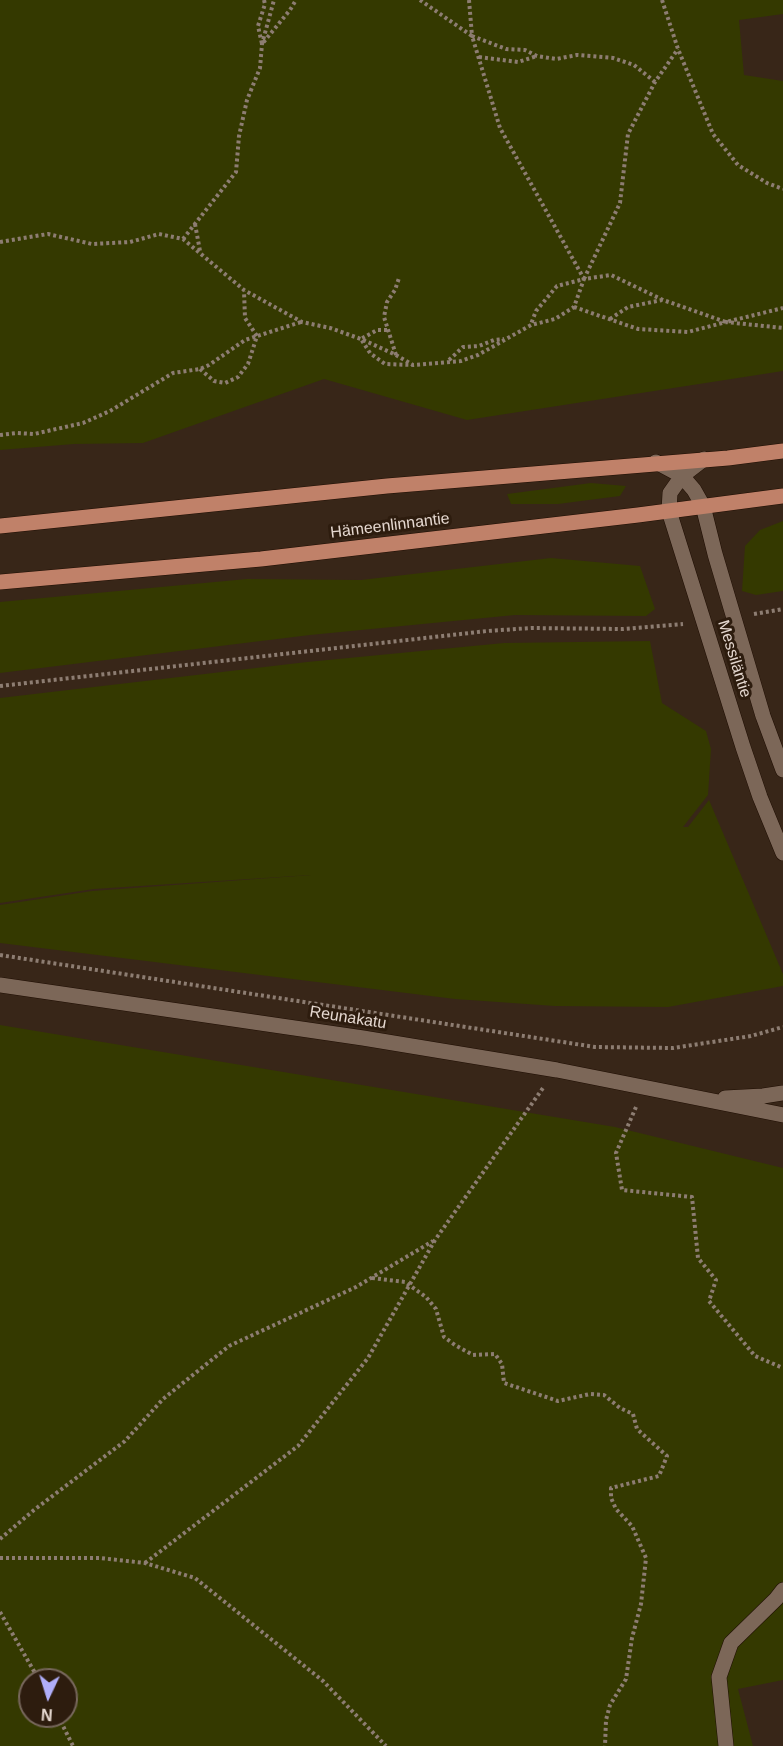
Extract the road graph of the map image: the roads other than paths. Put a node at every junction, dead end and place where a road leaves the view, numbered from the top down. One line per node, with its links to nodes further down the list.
1 (783, 451): 2 (main road)
2 (704, 459): 3 (main road); 4 (street)
3 (656, 462): 4 (street, Messiläntie); 8 (main road)
4 (682, 476): 6 (street, Messiläntie); 7 (street)
5 (783, 495): 6 (main road, Hämeenlinnantie)
6 (703, 506): 7 (main road, Hämeenlinnantie); 10 (street, Messiläntie)
7 (669, 511): 9 (main road, Hämeenlinnantie); 11 (street, Messiläntie)
8 (0, 526)
9 (0, 582)
10 (783, 770)
11 (783, 853)
12 (0, 985): 14 (street, Reunakatu)
13 (783, 1093): 14 (street, Reunakatu)
14 (689, 1095): 15 (street, Reunakatu)
15 (783, 1115)
16 (783, 1590): 17 (street)
17 (726, 1746)

